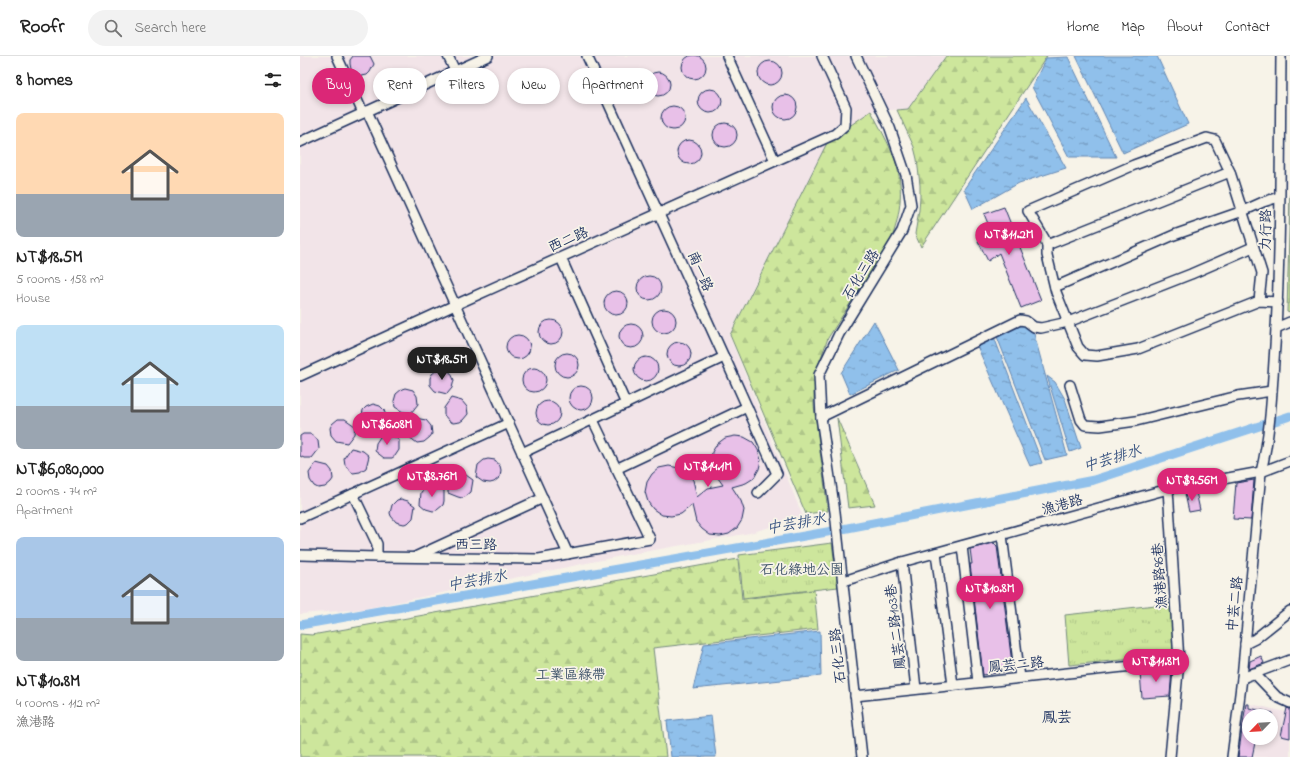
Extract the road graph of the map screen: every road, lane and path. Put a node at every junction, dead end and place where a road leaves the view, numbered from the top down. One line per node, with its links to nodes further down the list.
1 (337, 56): 14 (street)
2 (448, 56): 9 (street)
3 (488, 56): 10 (street)
4 (587, 56): 20 (street, 南一路)
5 (727, 56): 16 (street)
6 (822, 56): 16 (street, 西二路)
7 (856, 56): 37 (street, 石化三路)
8 (1282, 56): 13 (street, 力行路)
9 (454, 68)
10 (462, 68)
11 (435, 80): 14 (street)
12 (1290, 105): 13 (street)
13 (1281, 109): 18 (street, 力行路)
14 (365, 112): 15 (street); 27 (street)
15 (300, 142)
16 (775, 160): 20 (street, 西二路)
17 (1230, 172): 19 (street); 21 (street); 21 (street)
18 (1280, 197): 19 (street); 26 (street, 力行路)
19 (1243, 211): 22 (street); 24 (street)
20 (659, 213): 23 (street, 西二路); 31 (street, 南一路)
21 (1047, 245): 24 (street)
22 (1253, 247): 25 (street); 28 (street)
23 (561, 258): 27 (street, 西二路); 35 (street)
24 (1055, 286): 28 (street)
25 (1260, 301): 26 (street); 28 (street)
26 (1278, 302): 30 (street, 力行路)
27 (455, 305): 32 (street, 西二路); 39 (street)
28 (1068, 322): 37 (street)
29 (1290, 322): 30 (street)
30 (1276, 328): 34 (street, 力行路)
31 (724, 357): 35 (street); 36 (street, 南一路)
32 (300, 376)
33 (1070, 386): 34 (street)
34 (1272, 391): 41 (street, 力行路)
35 (626, 404): 38 (street)
36 (747, 407): 43 (street); 46 (street, 南一路)
37 (821, 417): 58 (street, 石化三路)
38 (593, 420): 40 (street); 43 (street)
39 (509, 423): 40 (street); 47 (street)
40 (522, 452): 48 (street)
41 (1266, 453): 44 (street, 中芸二路)
42 (1290, 461): 44 (street, 漁港路)
43 (616, 469): 53 (street, 西三路)
44 (1262, 472): 45 (street, 漁港路); 60 (street, 中芸二路)
45 (1168, 489): 50 (street, 漁港路); 62 (street, 漁港路96巷)
46 (758, 493)
47 (353, 494): 49 (street); 55 (street)
48 (543, 498): 53 (street); 56 (street)
49 (300, 518)
50 (1002, 535): 51 (street, 漁港路); 64 (street)
51 (962, 546): 52 (street, 漁港路); 66 (street)
52 (936, 553): 57 (street, 漁港路); 67 (street)
53 (568, 554): 56 (street, 西三路)
54 (300, 555): 55 (street, 西三路)
55 (377, 557): 56 (street, 西三路)
56 (414, 557)
57 (902, 562): 58 (street, 漁港路); 68 (street, 鳳芸二路103巷)
58 (844, 581): 69 (street, 石化三路)
59 (1290, 611): 60 (street)
60 (1245, 644): 65 (street, 中芸二路)
61 (1290, 660): 63 (street)
62 (1179, 661): 64 (street, 鳳芸二路); 72 (street, 漁港路96巷)
63 (1254, 673): 65 (street); 70 (street)
64 (1020, 678): 66 (street, 鳳芸二路)
65 (1242, 678): 73 (street, 中芸二路)
66 (978, 682): 67 (street, 鳳芸二路)
67 (953, 685): 68 (street, 鳳芸二路)
68 (916, 689): 69 (street, 鳳芸二路)
69 (855, 696): 71 (street, 石化三路)
70 (1290, 703)
71 (862, 757)
72 (1170, 757)
73 (1232, 757)

